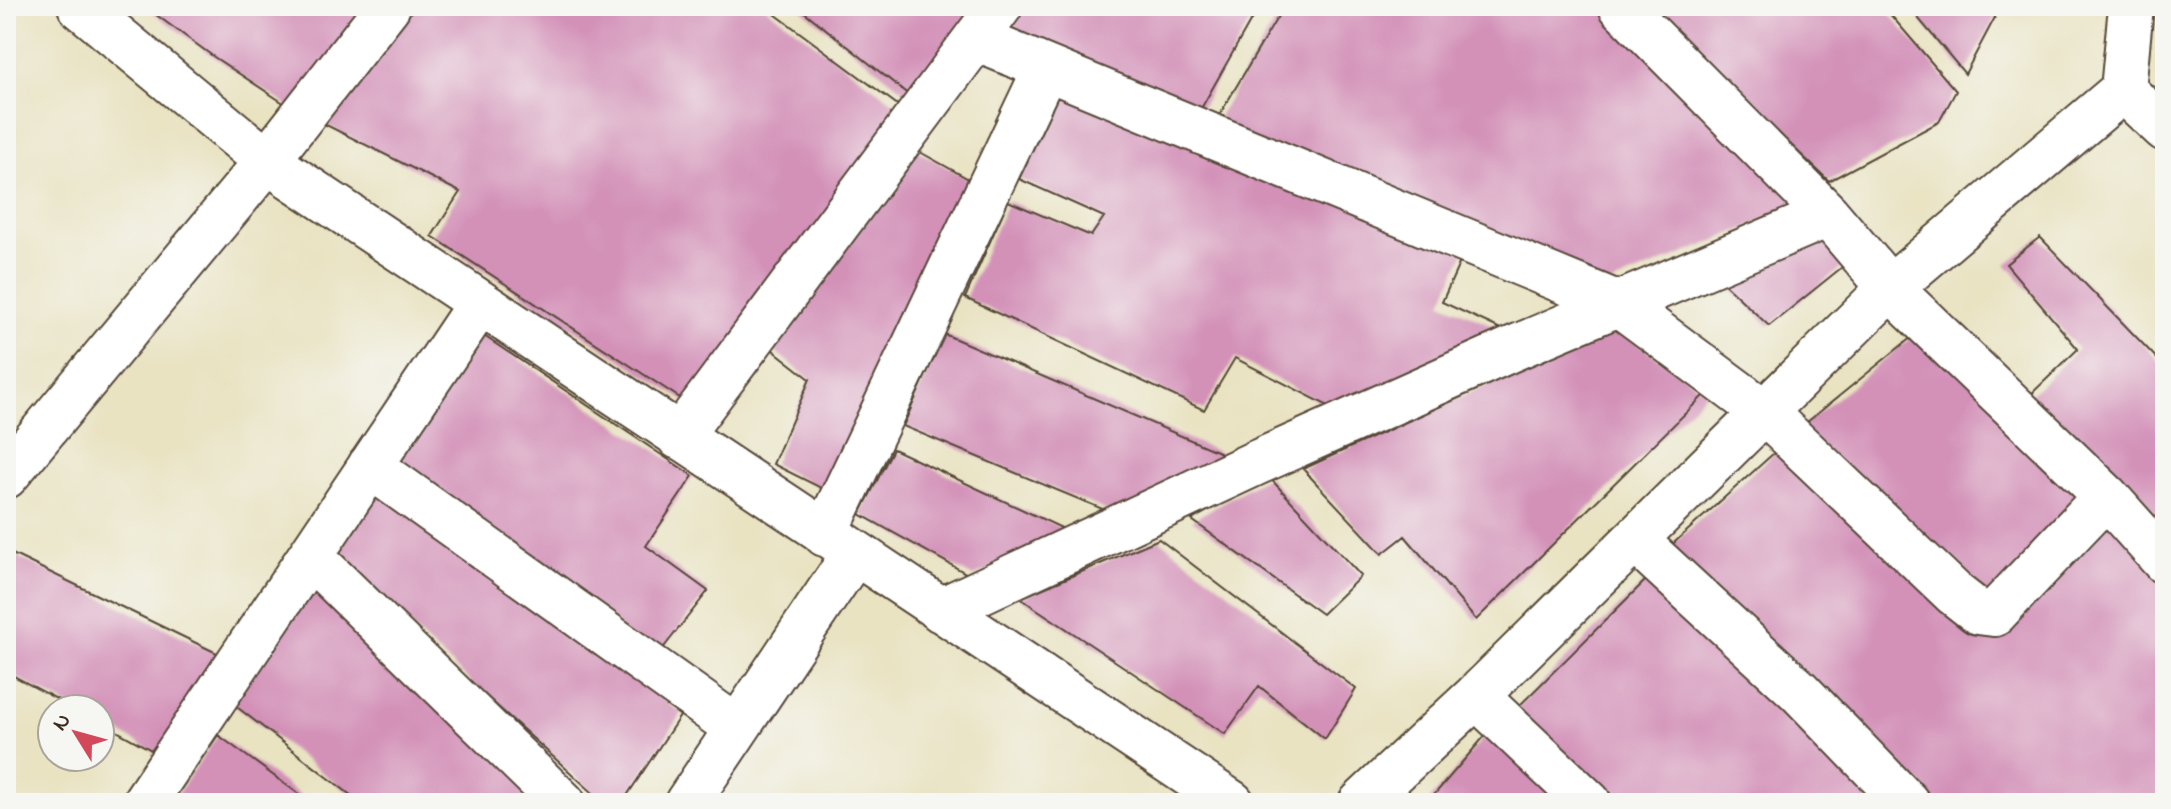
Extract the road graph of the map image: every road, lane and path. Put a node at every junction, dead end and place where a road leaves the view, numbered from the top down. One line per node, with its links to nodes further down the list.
1 (80, 6): 9 (street)
2 (388, 6): 9 (street)
3 (1621, 6): 10 (street)
4 (2131, 6): 7 (street)
5 (988, 22): 6 (street); 15 (street)
6 (1046, 68): 13 (street); 20 (street)
7 (2123, 90): 8 (street); 11 (street)
8 (2165, 129)
9 (267, 161): 12 (street); 17 (street)
10 (1828, 215): 11 (street); 13 (street)
11 (1890, 288): 14 (street); 18 (street)
12 (480, 303): 15 (street); 16 (street)
13 (1619, 304): 14 (street); 23 (street)
14 (1764, 412): 18 (street); 19 (street)
15 (679, 437): 20 (street)
16 (370, 466): 21 (street); 25 (street)
17 (6, 476)
18 (2106, 496): 22 (street)
19 (1635, 540): 24 (street); 32 (street)
20 (839, 544): 23 (street); 25 (street)
21 (310, 556): 26 (street); 27 (street)
22 (2165, 562)
23 (941, 610): 29 (street)
24 (1476, 696): 30 (street); 31 (street)
25 (737, 728): 28 (street)
26 (144, 803)
27 (563, 803)
28 (687, 803)
29 (1232, 803)
30 (1361, 803)
31 (1589, 803)
32 (1907, 803)

